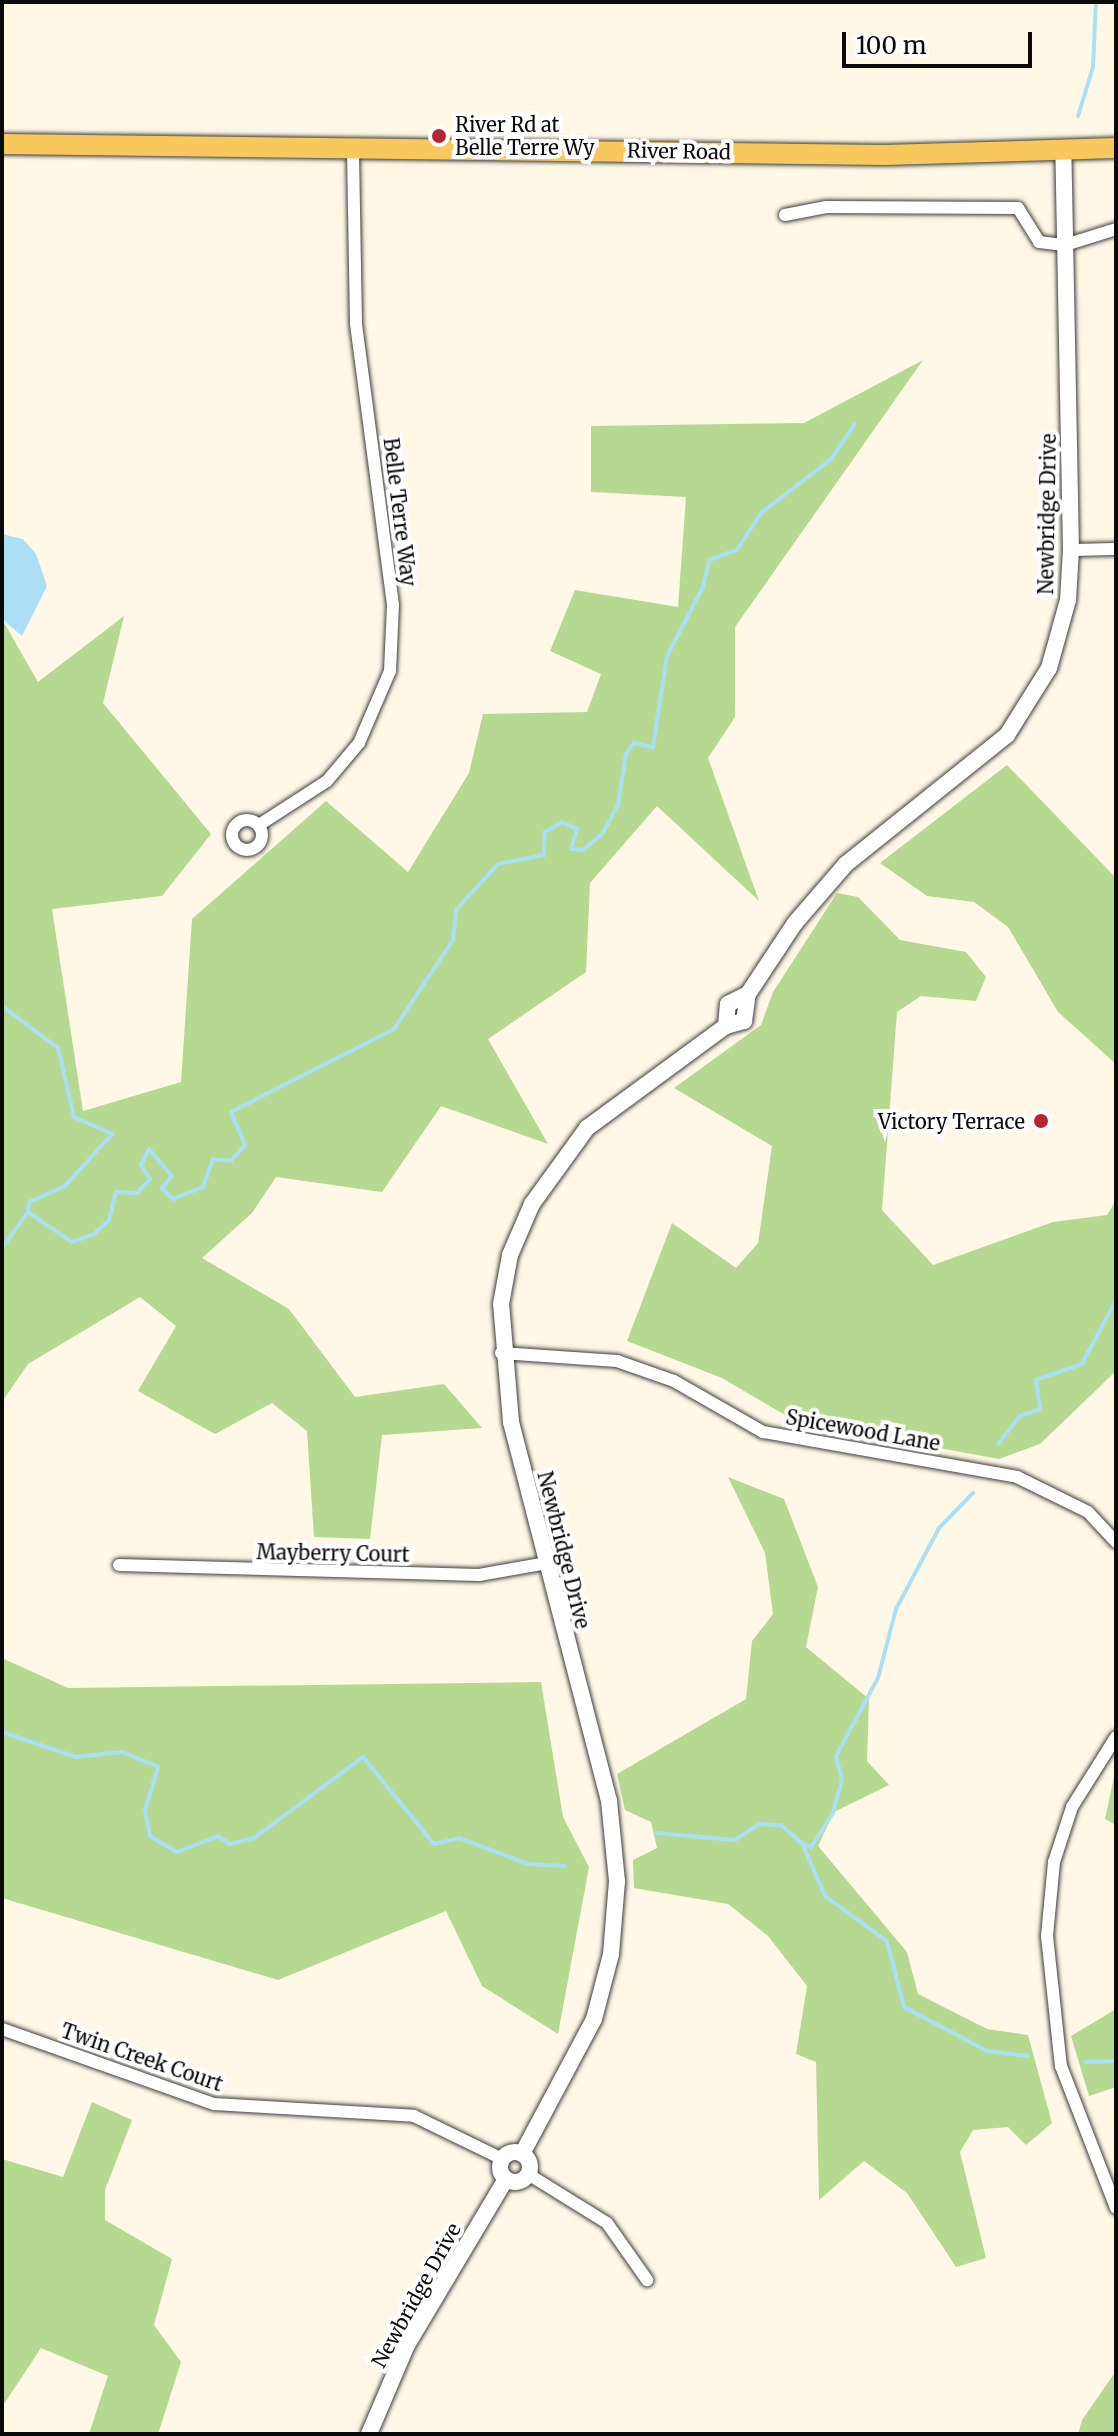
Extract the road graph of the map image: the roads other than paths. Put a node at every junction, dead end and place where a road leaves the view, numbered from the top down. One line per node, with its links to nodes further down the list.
1 (2, 144): 3 (main road, River Road)
2 (1116, 148): 4 (main road, River Road)
3 (353, 149): 4 (main road, River Road); 10 (street, Belle Terre Way)
4 (1063, 150): 7 (street, Newbridge Drive)
5 (785, 215): 7 (street)
6 (1116, 229): 7 (street)
7 (1065, 245): 9 (street, Newbridge Drive)
8 (1116, 549): 9 (street)
9 (1071, 550): 11 (street, Newbridge Drive)
10 (259, 825)
11 (501, 1353): 12 (street, Spicewood Lane); 13 (street, Newbridge Drive)
12 (1116, 1542)
13 (547, 1563): 14 (street, Mayberry Court); 17 (street, Newbridge Drive)
14 (119, 1565)
15 (1116, 1737): 21 (street)
16 (2, 2029): 18 (street, Twin Creek Court)
17 (522, 2154): 18 (street); 19 (street)
18 (502, 2159): 20 (street)
19 (528, 2174): 20 (street); 22 (street)
20 (506, 2179): 23 (street, Newbridge Drive)
21 (1116, 2208)
22 (647, 2280)
23 (369, 2434)

